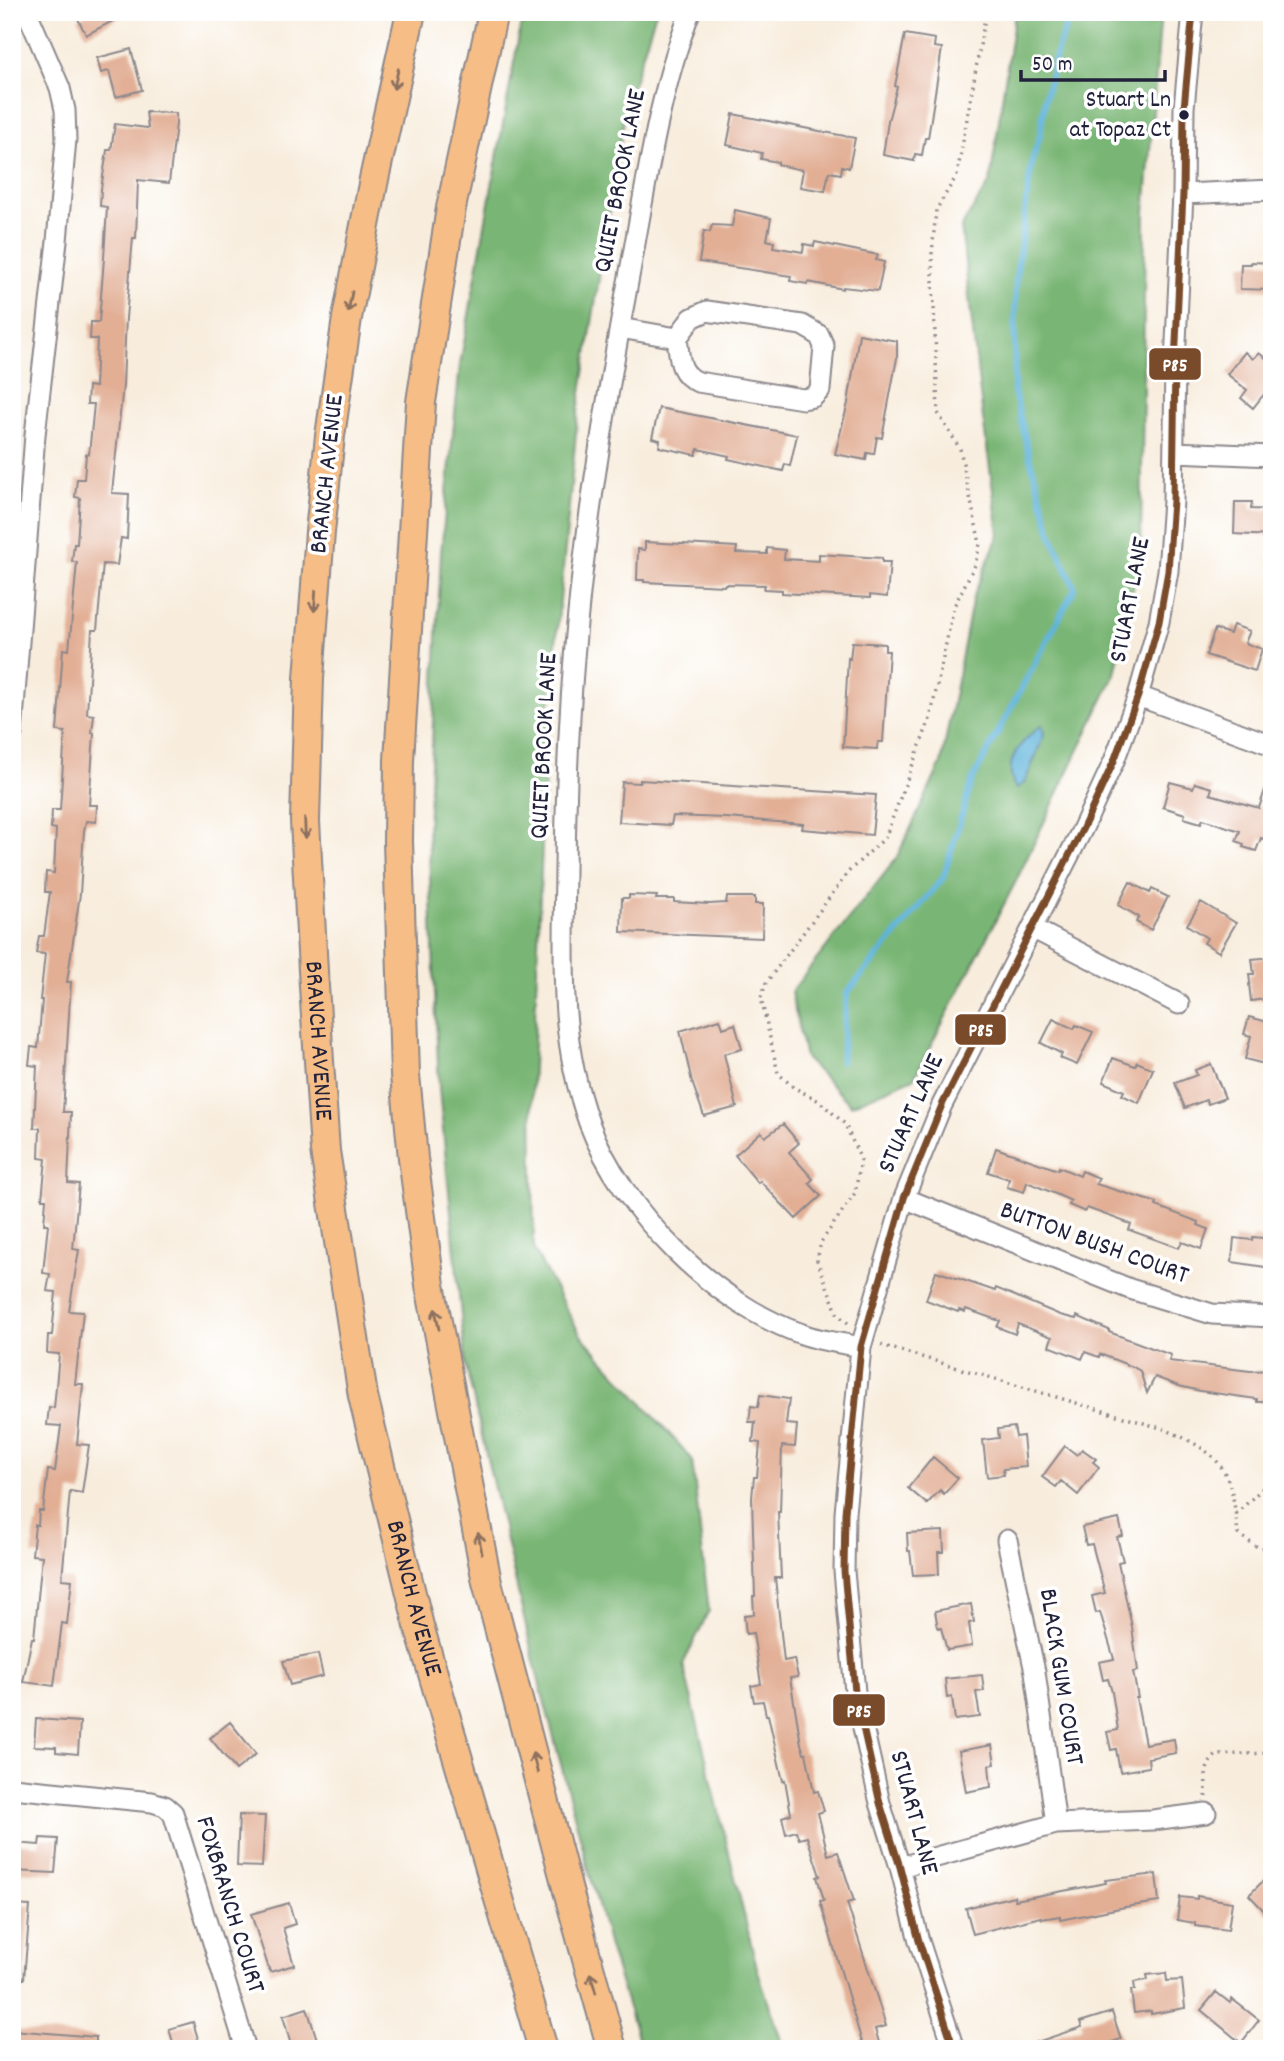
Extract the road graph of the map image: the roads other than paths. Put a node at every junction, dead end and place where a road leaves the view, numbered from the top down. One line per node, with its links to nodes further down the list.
1 (27, 12): 13 (street)
2 (411, 12): 26 (highway, BRANCH AVENUE, one-way to 26)
3 (493, 12): 27 (highway, one-way to 3)
4 (690, 12): 8 (street, QUIET BROOK LANE)
5 (1193, 12): 7 (street, STUART LANE)
6 (1272, 190): 7 (street)
7 (1183, 194): 10 (street, STUART LANE)
8 (620, 328): 9 (street); 19 (street, QUIET BROOK LANE)
9 (677, 338): 9 (street)
10 (1174, 453): 11 (street); 12 (street, STUART LANE)
11 (1272, 456)
12 (1138, 696): 14 (street); 15 (street, STUART LANE)
13 (12, 733)
14 (1272, 745)
15 (1032, 928): 16 (street); 17 (street, STUART LANE)
16 (1179, 1004)
17 (904, 1198): 18 (street, BUTTON BUSH COURT); 19 (street, STUART LANE)
18 (1272, 1317)
19 (863, 1341): 24 (street, STUART LANE)
20 (1007, 1540): 23 (street, BLACK GUM COURT)
21 (12, 1788): 25 (street, FOXBRANCH COURT)
22 (1206, 1813): 23 (street)
23 (1056, 1824): 24 (street)
24 (900, 1867): 28 (street, STUART LANE)
25 (246, 2049)
26 (543, 2049)
27 (612, 2049)
28 (954, 2049)

